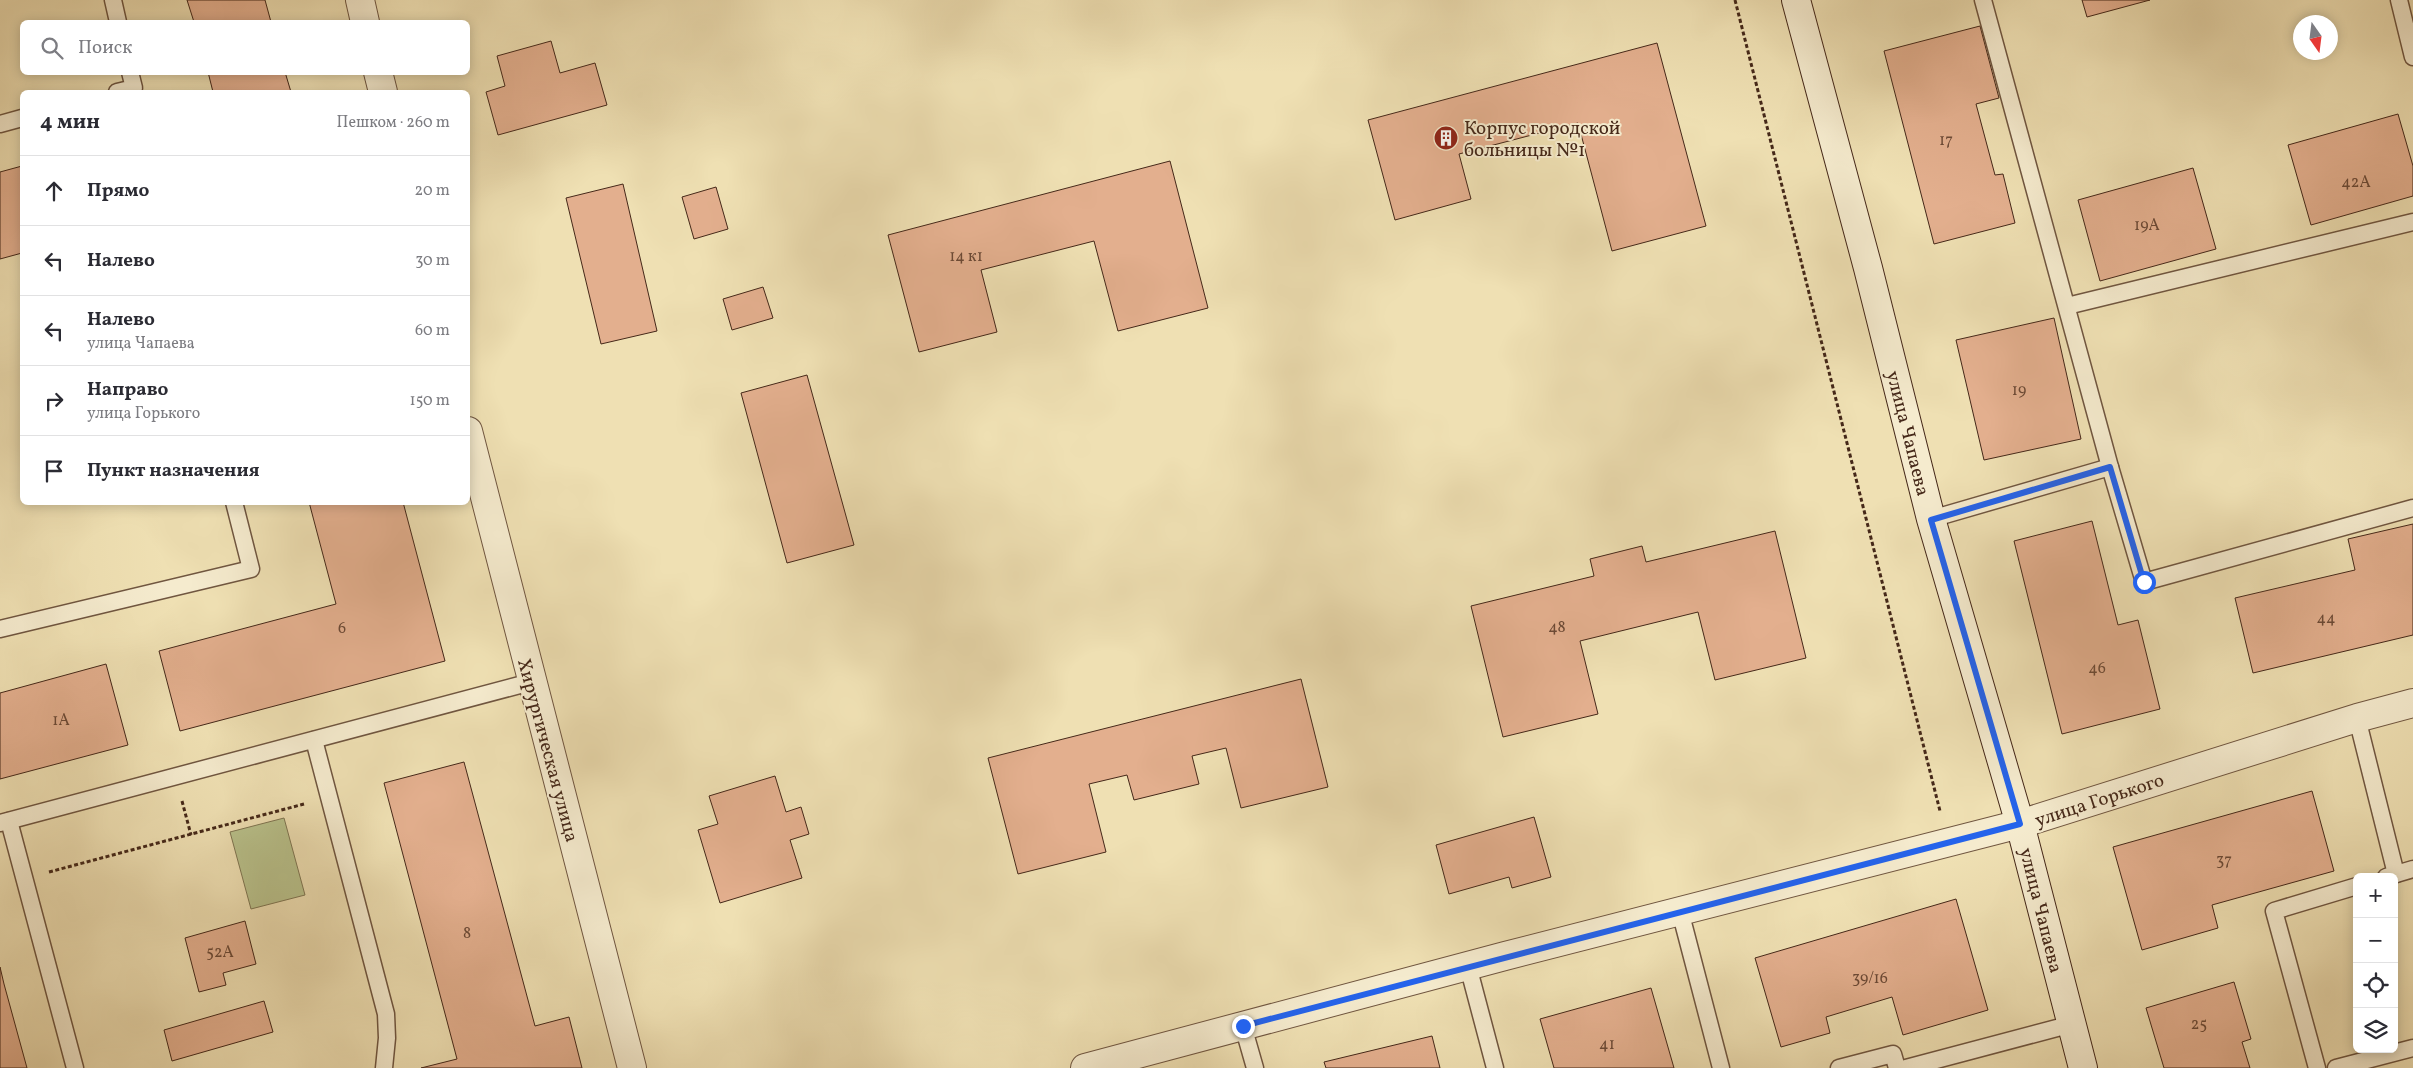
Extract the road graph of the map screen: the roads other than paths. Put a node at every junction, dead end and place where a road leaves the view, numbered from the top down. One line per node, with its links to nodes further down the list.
1 (113, 0): 6 (lane)
2 (360, 0): 7 (street)
3 (1796, 0): 21 (street, улица Чапаева)
4 (1983, 0): 16 (lane)
5 (2398, 0): 8 (lane)
6 (118, 20)
7 (365, 20)
8 (2413, 57)
9 (131, 75): 11 (lane)
10 (379, 75): 12 (street)
11 (126, 90)
12 (382, 90)
13 (20, 119): 14 (lane)
14 (0, 124)
15 (2413, 222): 16 (lane)
16 (2067, 306): 18 (lane)
17 (470, 438): 23 (street, Хирургическая улица)
18 (2110, 467): 20 (lane); 21 (lane)
19 (235, 505): 22 (lane)
20 (2413, 508)
21 (1931, 520): 28 (street, улица Чапаева)
22 (0, 629)
23 (531, 682): 26 (lane); 40 (street, Хирургическая улица)
24 (2413, 703): 25 (street, улица Горького)
25 (2357, 718): 28 (street, улица Горького); 30 (lane)
26 (314, 740): 27 (lane); 39 (lane)
27 (5, 822): 38 (lane)
28 (2020, 824): 33 (street, улица Горького); 35 (street, улица Чапаева)
29 (2413, 869): 31 (lane)
30 (2391, 873)
31 (2398, 873)
32 (2353, 887): 49 (lane)
33 (1680, 911): 34 (street, улица Горького); 44 (lane)
34 (1468, 966): 36 (street, улица Горького); 43 (lane)
35 (2072, 1024): 47 (lane); 48 (street, улица Чапаева)
36 (1243, 1026): 41 (street, улица Горького); 42 (lane)
37 (2413, 1048): 50 (lane)
38 (75, 1068)
39 (384, 1068)
40 (632, 1068)
41 (1085, 1068)
42 (1255, 1068)
43 (1495, 1068)
44 (1721, 1068)
45 (1839, 1068): 46 (lane)
46 (1897, 1068)
47 (1906, 1068)
48 (2083, 1068)
49 (2317, 1068)
50 (2336, 1068)

